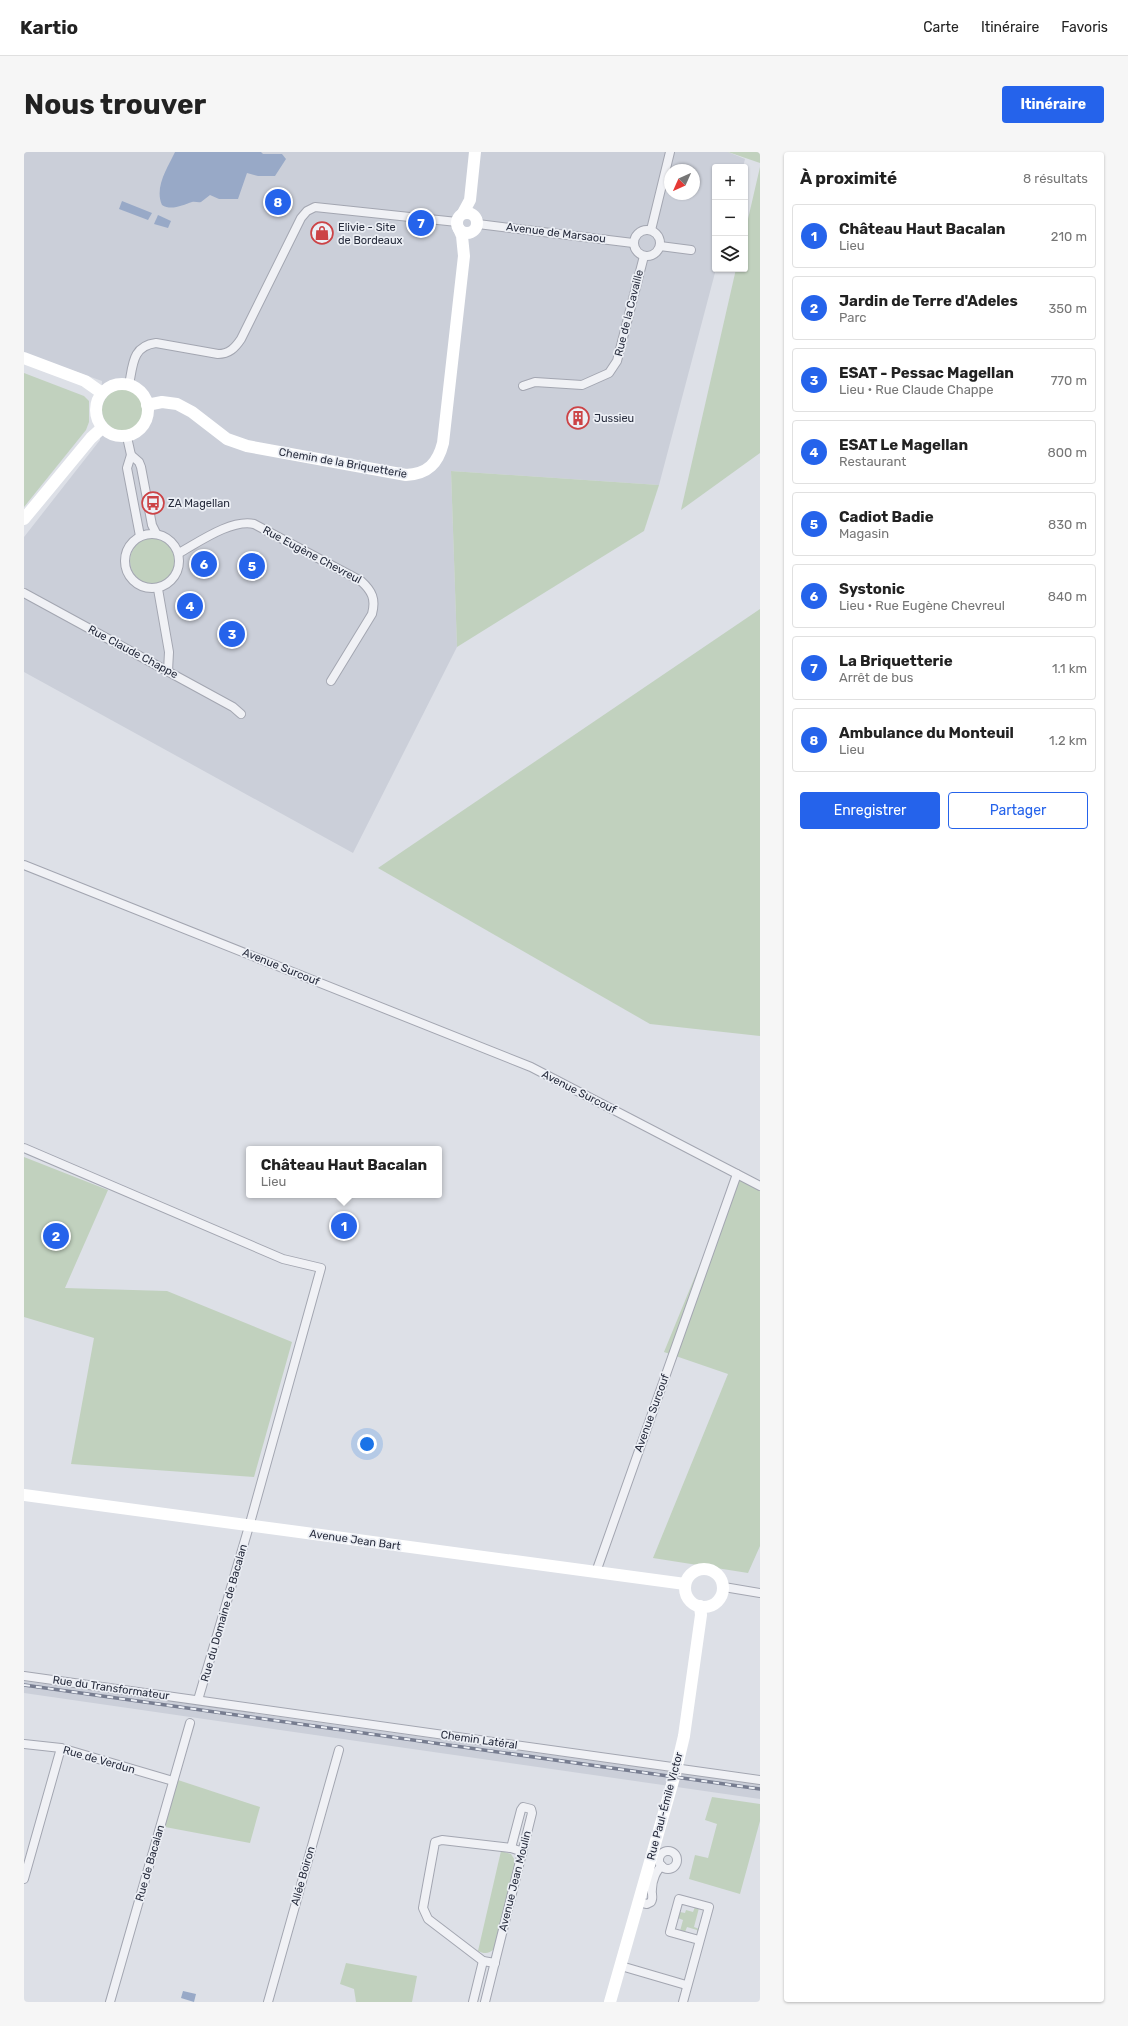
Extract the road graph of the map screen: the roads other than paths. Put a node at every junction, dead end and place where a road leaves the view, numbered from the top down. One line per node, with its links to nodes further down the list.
1 (475, 152): 3 (street)
2 (670, 152): 6 (street)
3 (470, 200): 4 (street); 5 (street)
4 (459, 222): 5 (street); 5 (street); 10 (street, Chemin de la Briquetterie); 13 (street)
5 (475, 224): 7 (street, Avenue de Marsaou); 10 (street, Chemin de la Briquetterie)
6 (651, 230): 7 (street); 8 (street)
7 (633, 243): 11 (street)
8 (660, 246): 9 (street); 11 (street)
9 (691, 250)
10 (464, 256): 16 (street, Chemin de la Briquetterie)
11 (644, 256): 14 (street, Rue de la Cavaille)
12 (24, 358): 15 (street)
13 (129, 385): 15 (street); 16 (street)
14 (523, 386)
15 (102, 393): 17 (street)
16 (147, 405): 18 (street)
17 (102, 428): 18 (street); 20 (street)
18 (127, 436): 19 (street)
19 (131, 455): 21 (street); 22 (street)
20 (24, 519)
21 (156, 533): 22 (street); 23 (street)
22 (140, 536): 24 (street)
23 (179, 553): 24 (street); 27 (street, Rue Eugène Chevreul)
24 (158, 589): 26 (street)
25 (24, 593): 26 (street, Rue Claude Chappe)
26 (168, 671): 28 (street, Rue Claude Chappe)
27 (331, 681)
28 (241, 714)
29 (24, 865): 31 (street, Avenue Surcouf)
30 (24, 1148): 34 (street, Rue du Domaine de Bacalan)
31 (737, 1174): 32 (street); 35 (street, Avenue Surcouf)
32 (760, 1186)
33 (24, 1495): 34 (street, Avenue Jean Bart)
34 (250, 1526): 35 (street, Avenue Jean Bart); 41 (street, Rue du Domaine de Bacalan)
35 (596, 1572): 36 (street, Avenue Jean Bart)
36 (685, 1584): 37 (street); 39 (street)
37 (724, 1587): 38 (street); 39 (street)
38 (760, 1592)
39 (700, 1606): 52 (street, Rue Paul-Émile Victor)
40 (24, 1676): 41 (street, Rue du Transformateur)
41 (198, 1700): 46 (street, Chemin Latéral, bridge)
42 (190, 1723): 47 (street, Rue de Bacalan)
43 (24, 1744): 44 (street, Rue de Verdun)
44 (62, 1748): 47 (street, Rue de Verdun); 51 (street)
45 (339, 1750): 59 (street, Allée Boiron)
46 (760, 1780)
47 (173, 1781): 58 (street, Rue de Bacalan)
48 (511, 1848): 49 (street); 49 (street, Avenue Jean Moulin); 54 (street)
49 (523, 1852): 55 (street, Avenue Jean Moulin)
50 (662, 1866): 52 (street)
51 (24, 1879)
52 (638, 1902): 56 (street, Rue Paul-Émile Victor)
53 (699, 1940): 53 (street); 57 (street)
54 (483, 1961): 55 (street); 60 (street)
55 (495, 1963): 61 (street, Avenue Jean Moulin)
56 (621, 1966): 57 (street); 62 (street, Rue Paul-Émile Victor)
57 (686, 1985): 63 (street)
58 (110, 2002)
59 (268, 2002)
60 (473, 2002)
61 (485, 2002)
62 (610, 2002)
63 (683, 2002)

